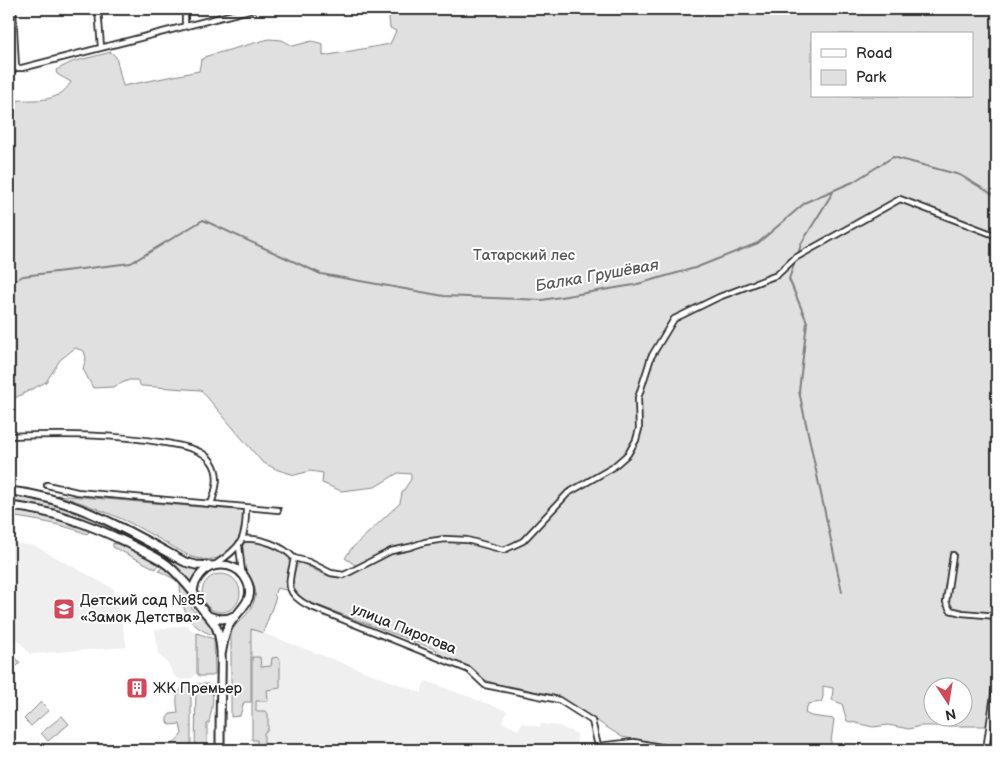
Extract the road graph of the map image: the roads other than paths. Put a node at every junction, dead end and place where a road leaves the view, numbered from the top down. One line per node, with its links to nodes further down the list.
1 (13, 9): 7 (street)
2 (98, 9): 6 (street)
3 (184, 9): 5 (street)
4 (252, 9): 5 (street)
5 (185, 26): 6 (street)
6 (101, 47): 7 (street)
7 (16, 68): 8 (street)
8 (9, 72)
9 (997, 236): 20 (street)
10 (9, 436): 13 (street)
11 (47, 486): 13 (street)
12 (9, 491): 21 (main road)
13 (212, 504): 15 (street)
14 (9, 506): 23 (main road)
15 (246, 508): 16 (street); 17 (street)
16 (278, 510)
17 (243, 539): 18 (street); 20 (street)
18 (239, 546): 21 (street); 22 (street)
19 (953, 555): 26 (street)
20 (294, 558): 29 (street, улица Пирогова)
21 (213, 566): 22 (main road); 23 (main road)
22 (243, 575): 24 (main road)
23 (194, 593): 25 (main road)
24 (241, 612): 25 (main road); 27 (main road)
25 (208, 616): 27 (main road)
26 (997, 616)
27 (221, 654): 30 (main road)
28 (997, 674): 32 (street)
29 (596, 748): 31 (street)
30 (220, 750)
31 (676, 750)
32 (986, 750)

